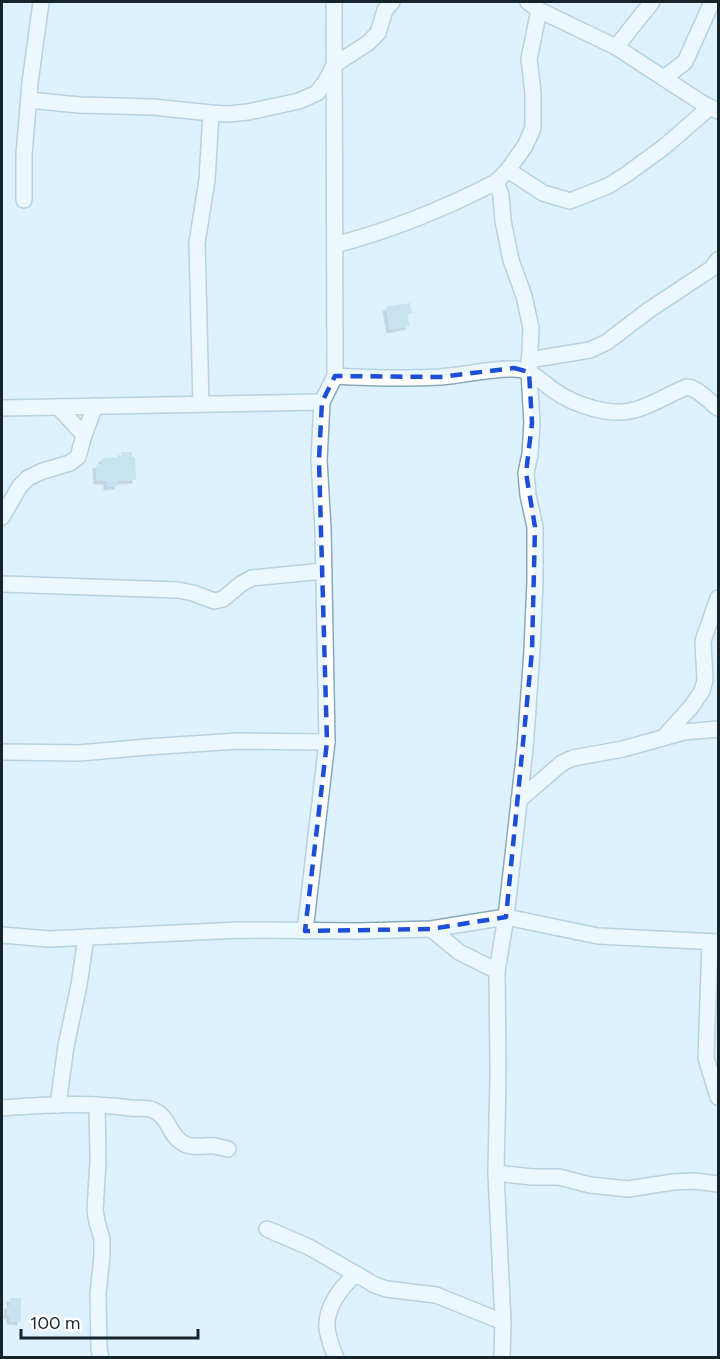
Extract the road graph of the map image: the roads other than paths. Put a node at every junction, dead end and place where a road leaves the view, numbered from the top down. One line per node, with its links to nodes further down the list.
1 (41, 2): 10 (street)
2 (334, 2): 8 (street)
3 (652, 2): 7 (street)
4 (712, 2): 9 (street)
5 (387, 4): 8 (street)
6 (533, 6): 7 (street); 13 (street)
7 (616, 47): 9 (street)
8 (334, 65): 12 (street); 16 (street)
9 (664, 78): 11 (street)
10 (29, 100): 12 (street); 15 (street)
11 (714, 109): 13 (street)
12 (211, 113): 21 (street)
13 (508, 170): 14 (street)
14 (496, 182): 16 (street); 18 (street)
15 (24, 200)
16 (335, 245): 19 (street)
17 (718, 260): 18 (street)
18 (529, 366): 19 (street); 25 (street); 35 (street)
19 (335, 376): 20 (street)
20 (322, 402): 21 (street); 28 (street)
21 (201, 404): 22 (street)
22 (95, 406): 23 (street); 26 (street)
23 (58, 407): 24 (street); 26 (street)
24 (2, 408)
25 (718, 408)
26 (84, 435): 27 (street)
27 (2, 517)
28 (324, 571): 29 (street); 33 (street)
29 (2, 584)
30 (718, 598): 32 (street)
31 (718, 729): 32 (street)
32 (663, 738): 35 (street)
33 (327, 742): 34 (street); 38 (street)
34 (2, 752)
35 (519, 800): 36 (street)
36 (506, 917): 37 (street); 41 (street); 42 (street)
37 (431, 929): 38 (street); 42 (street)
38 (305, 931): 40 (street)
39 (2, 935): 40 (street)
40 (86, 937): 44 (street)
41 (714, 942): 43 (street)
42 (497, 971): 48 (street)
43 (718, 1096)
44 (58, 1104): 45 (street); 46 (street)
45 (97, 1105): 47 (street); 53 (street)
46 (2, 1108)
47 (228, 1149)
48 (496, 1173): 49 (street); 52 (street)
49 (718, 1184)
50 (267, 1228): 51 (street)
51 (356, 1274): 52 (street); 54 (street)
52 (503, 1322): 55 (street)
53 (101, 1358)
54 (336, 1358)
55 (502, 1358)

